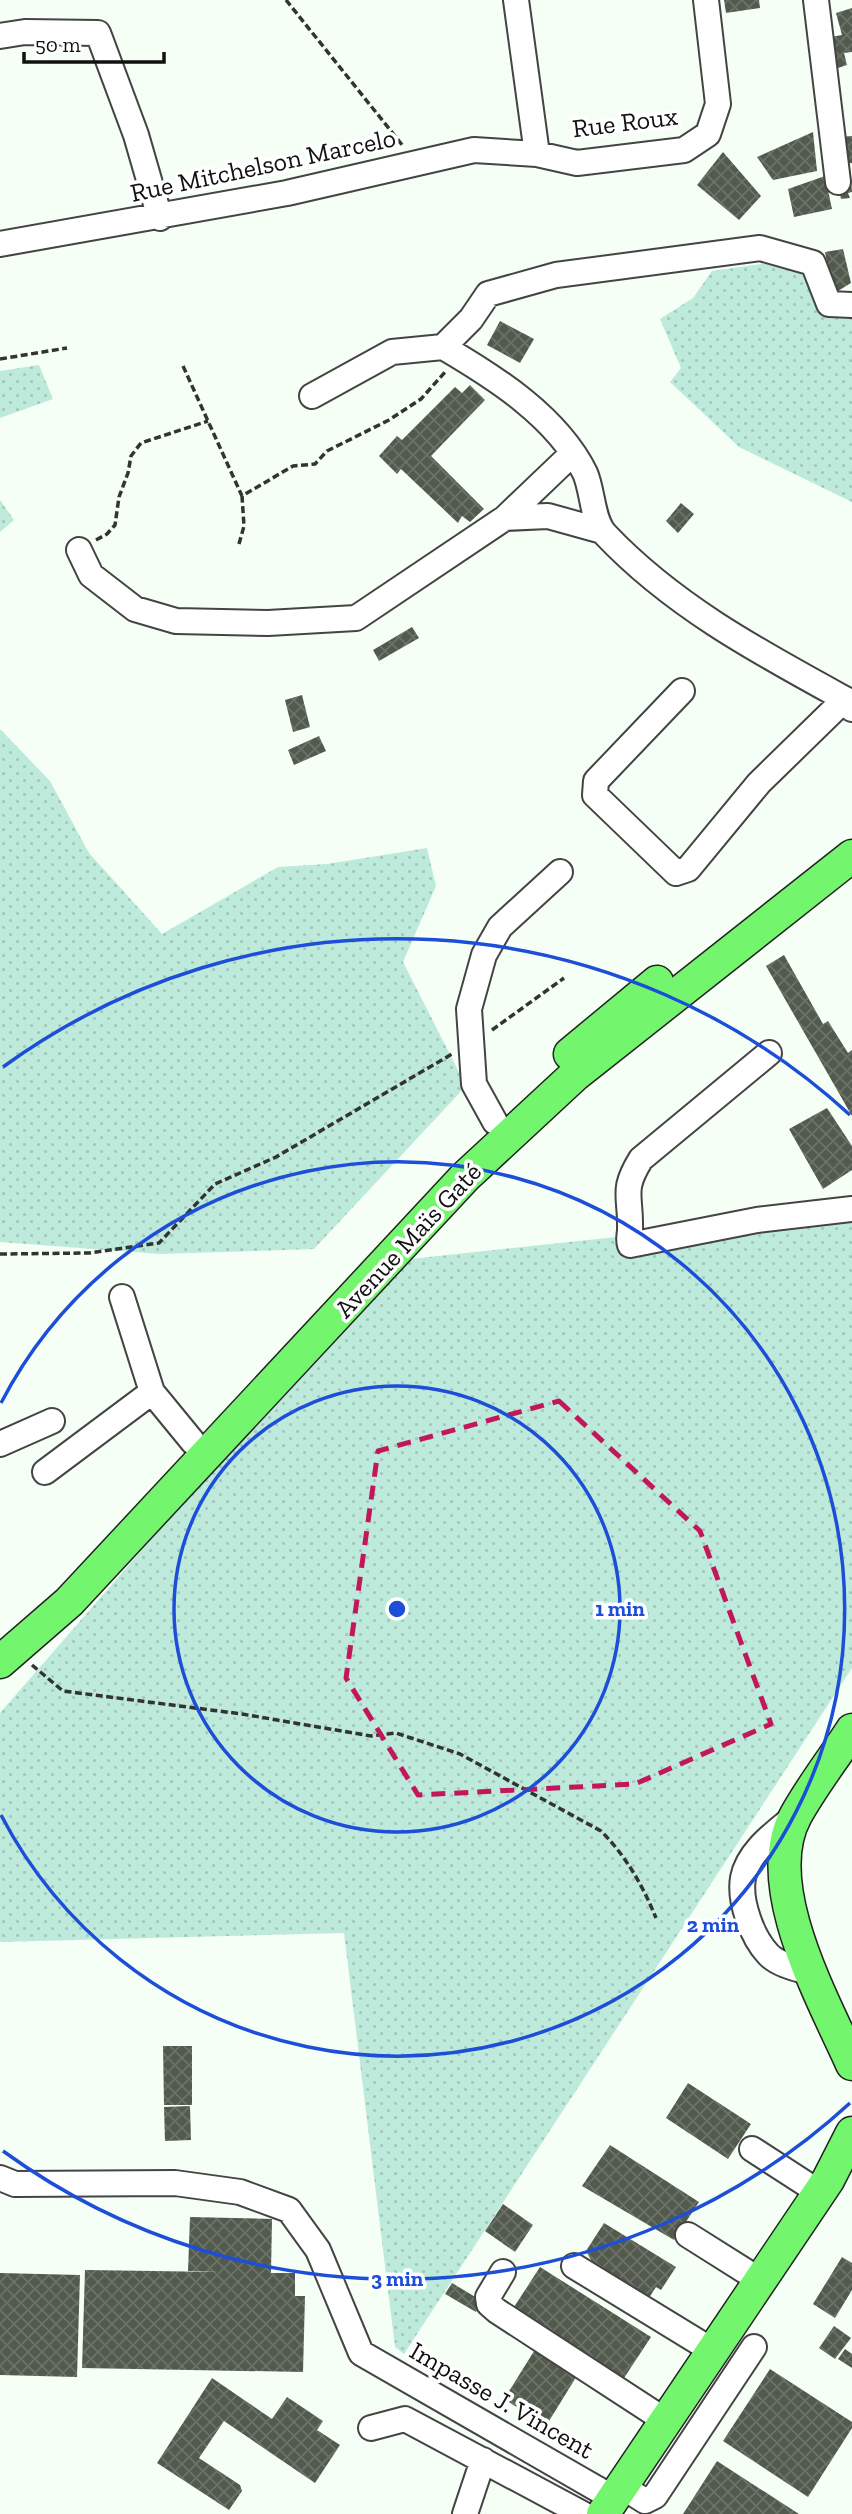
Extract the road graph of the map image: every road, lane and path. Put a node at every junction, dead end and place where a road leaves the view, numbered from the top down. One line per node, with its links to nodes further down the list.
1 (286, 0): 7 (path)
2 (516, 0): 6 (street)
3 (706, 0): 6 (street, Rue Roux)
4 (816, 0): 8 (street)
5 (0, 36): 9 (street)
6 (537, 154): 7 (street, Rue Mitchelson Marcelo)
7 (423, 162): 9 (street, Rue Mitchelson Marcelo)
8 (838, 182)
9 (160, 218): 10 (street, Rue Mitchelson Marcelo)
10 (0, 244)
11 (852, 305): 13 (street)
12 (67, 348): 14 (path)
13 (451, 352): 16 (street); 18 (street); 19 (path)
14 (0, 359)
15 (183, 366): 17 (path)
16 (312, 396)
17 (208, 421): 19 (path); 23 (path)
18 (573, 453): 20 (street); 21 (street)
19 (242, 496): 22 (path)
20 (505, 518): 21 (street); 23 (street)
21 (602, 531): 25 (street)
22 (239, 544)
23 (79, 550)
24 (682, 691): 25 (street)
25 (849, 704)
26 (852, 831): 32 (main road, Avenue Maïs Gaté)
27 (852, 856): 41 (main road, Avenue Maïs Gaté)
28 (560, 872): 30 (street)
29 (564, 978): 30 (path)
30 (470, 1043): 32 (street); 34 (path)
31 (769, 1053): 33 (street)
32 (495, 1122): 38 (main road, Avenue Maïs Gaté)
33 (852, 1209)
34 (0, 1254)
35 (122, 1297): 36 (street)
36 (152, 1392): 38 (street); 40 (street)
37 (52, 1421): 39 (street)
38 (193, 1442): 41 (main road, Avenue Maïs Gaté)
39 (0, 1444)
40 (45, 1472)
41 (4, 1650): 44 (path)
42 (852, 1730): 43 (main road)
43 (795, 1816): 45 (main road); 45 (street)
44 (656, 1918)
45 (813, 1973): 46 (main road)
46 (852, 2064)
47 (852, 2133): 50 (main road)
48 (752, 2149): 50 (street)
49 (0, 2178): 60 (street, Impasse J. Vincent)
50 (820, 2193): 54 (main road)
51 (688, 2235): 54 (street)
52 (574, 2266): 56 (street)
53 (503, 2272): 57 (street)
54 (761, 2281): 56 (main road)
55 (754, 2347): 60 (street, Impasse J. Vincent)
56 (713, 2351): 57 (main road)
57 (666, 2421): 60 (main road)
58 (371, 2428): 59 (street)
59 (484, 2460): 61 (street); 62 (street)
60 (612, 2499)
61 (465, 2514)
62 (583, 2514)

